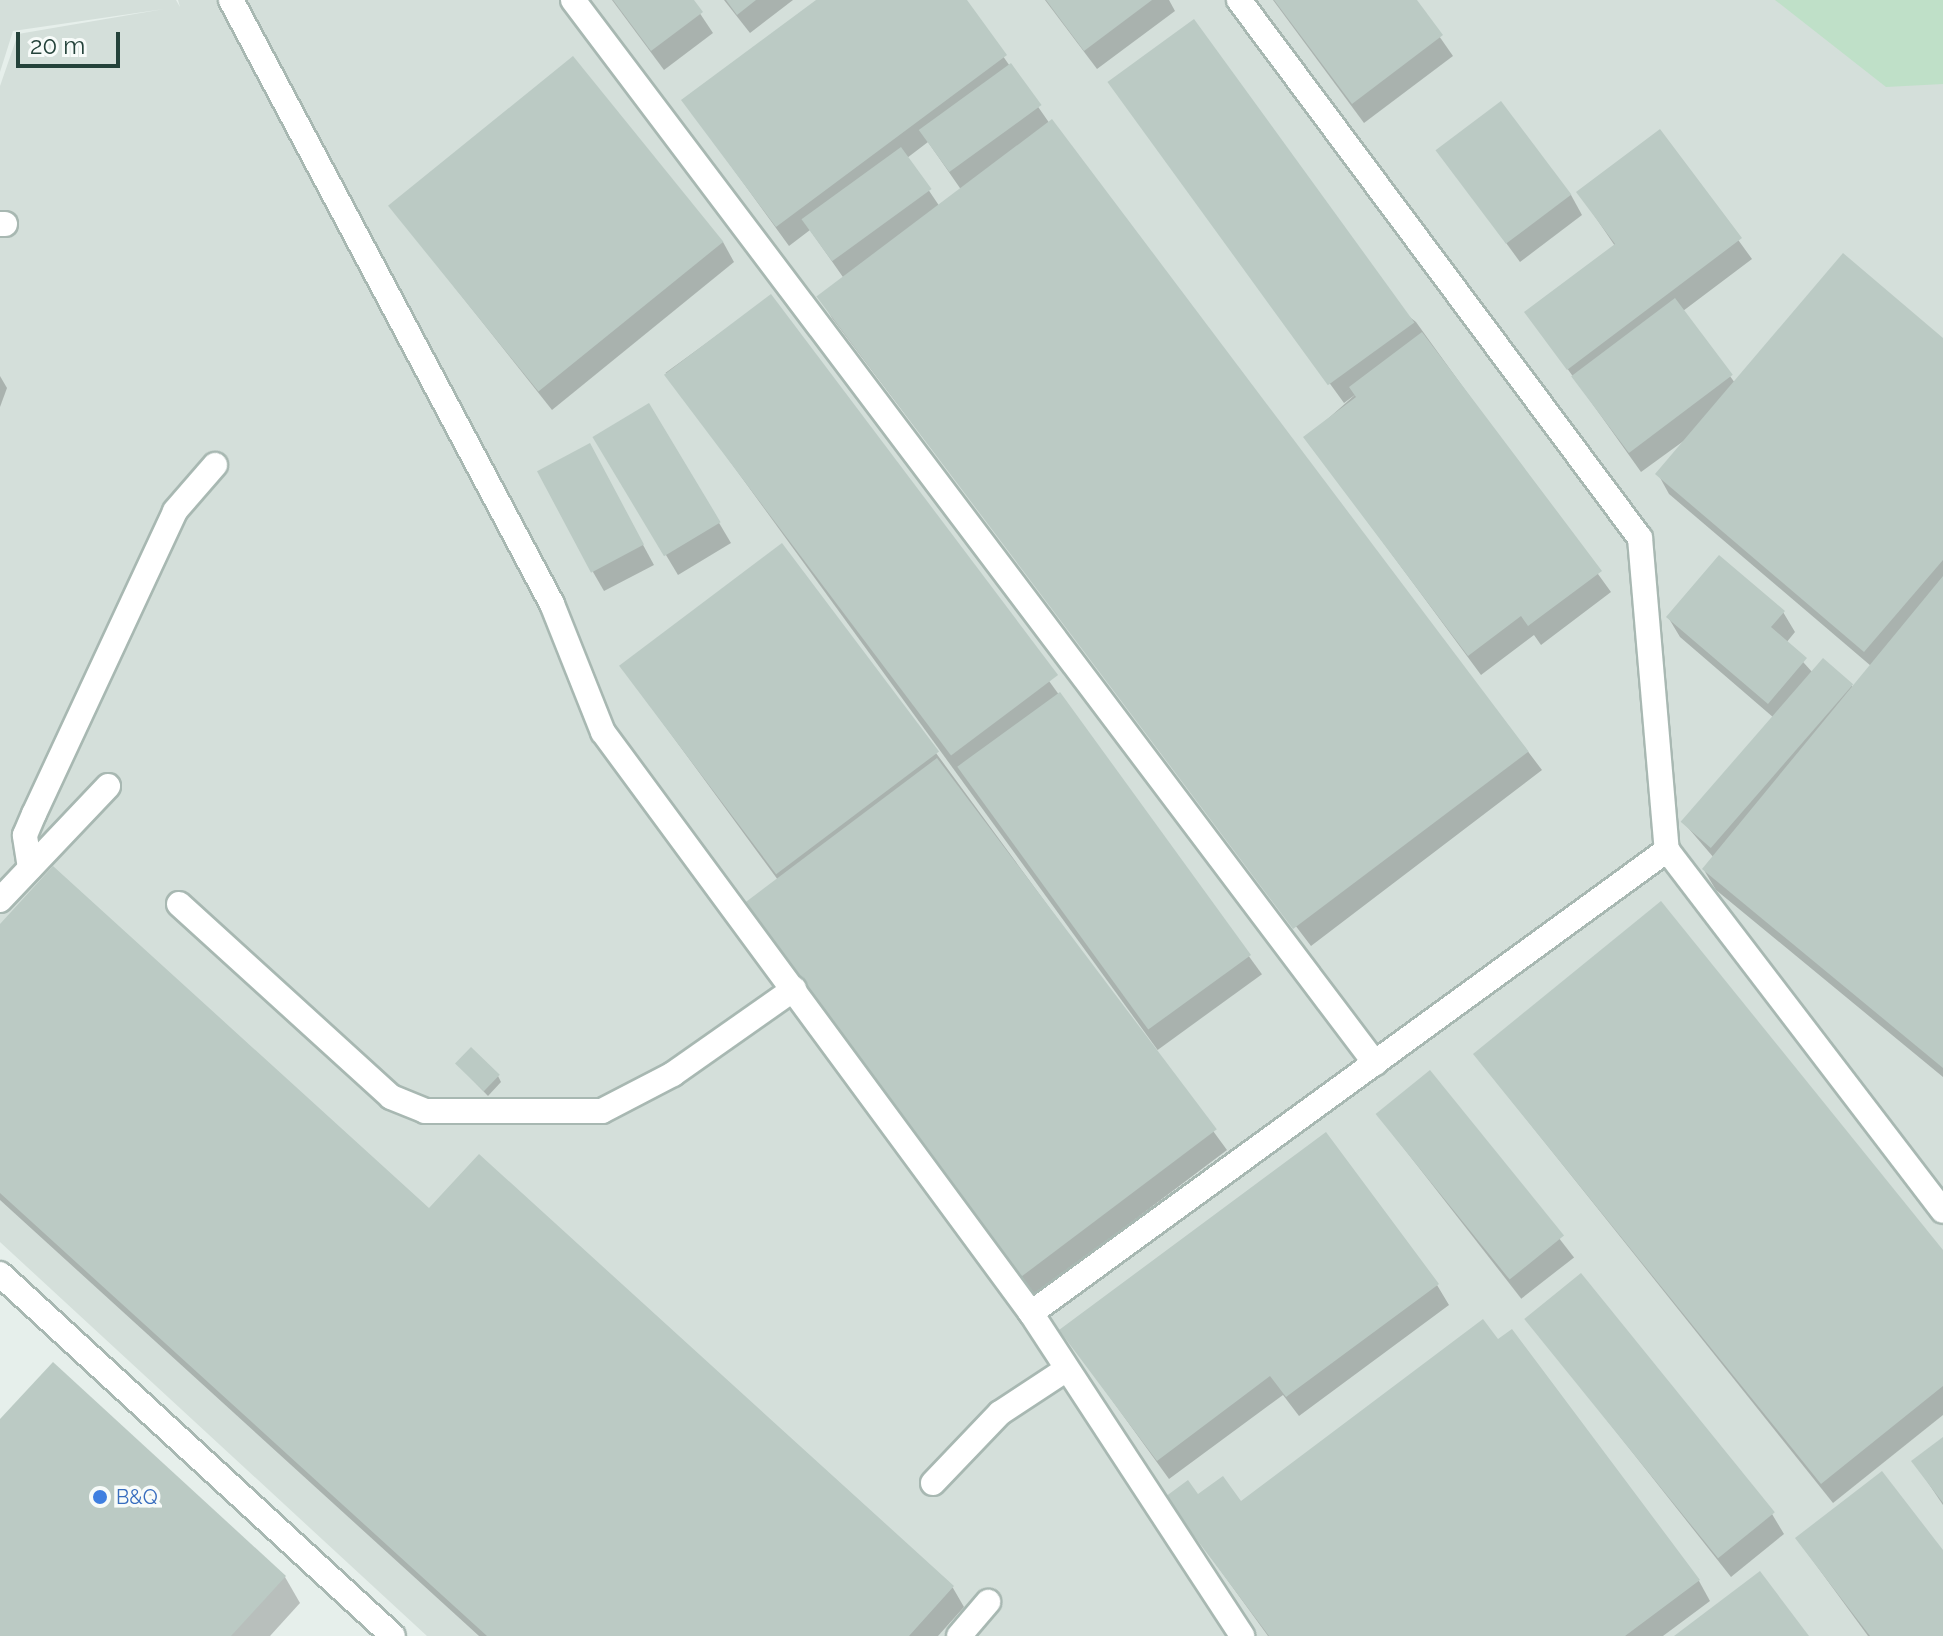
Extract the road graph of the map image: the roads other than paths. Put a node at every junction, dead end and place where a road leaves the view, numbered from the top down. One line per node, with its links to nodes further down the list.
1 (231, 0): 10 (lane)
2 (573, 0): 11 (lane)
3 (1239, 0): 6 (lane)
4 (215, 465): 7 (lane)
5 (108, 786): 7 (lane)
6 (1667, 850): 11 (lane); 12 (lane)
7 (30, 868): 8 (lane)
8 (0, 900)
9 (179, 904): 10 (lane)
10 (794, 989): 14 (lane)
11 (1375, 1063): 14 (lane)
12 (1943, 1211)
13 (0, 1274): 18 (lane)
14 (1031, 1313): 15 (lane)
15 (1067, 1369): 16 (lane); 20 (lane)
16 (933, 1483)
17 (988, 1602): 19 (lane)
18 (393, 1636)
19 (959, 1636)
20 (1242, 1636)

